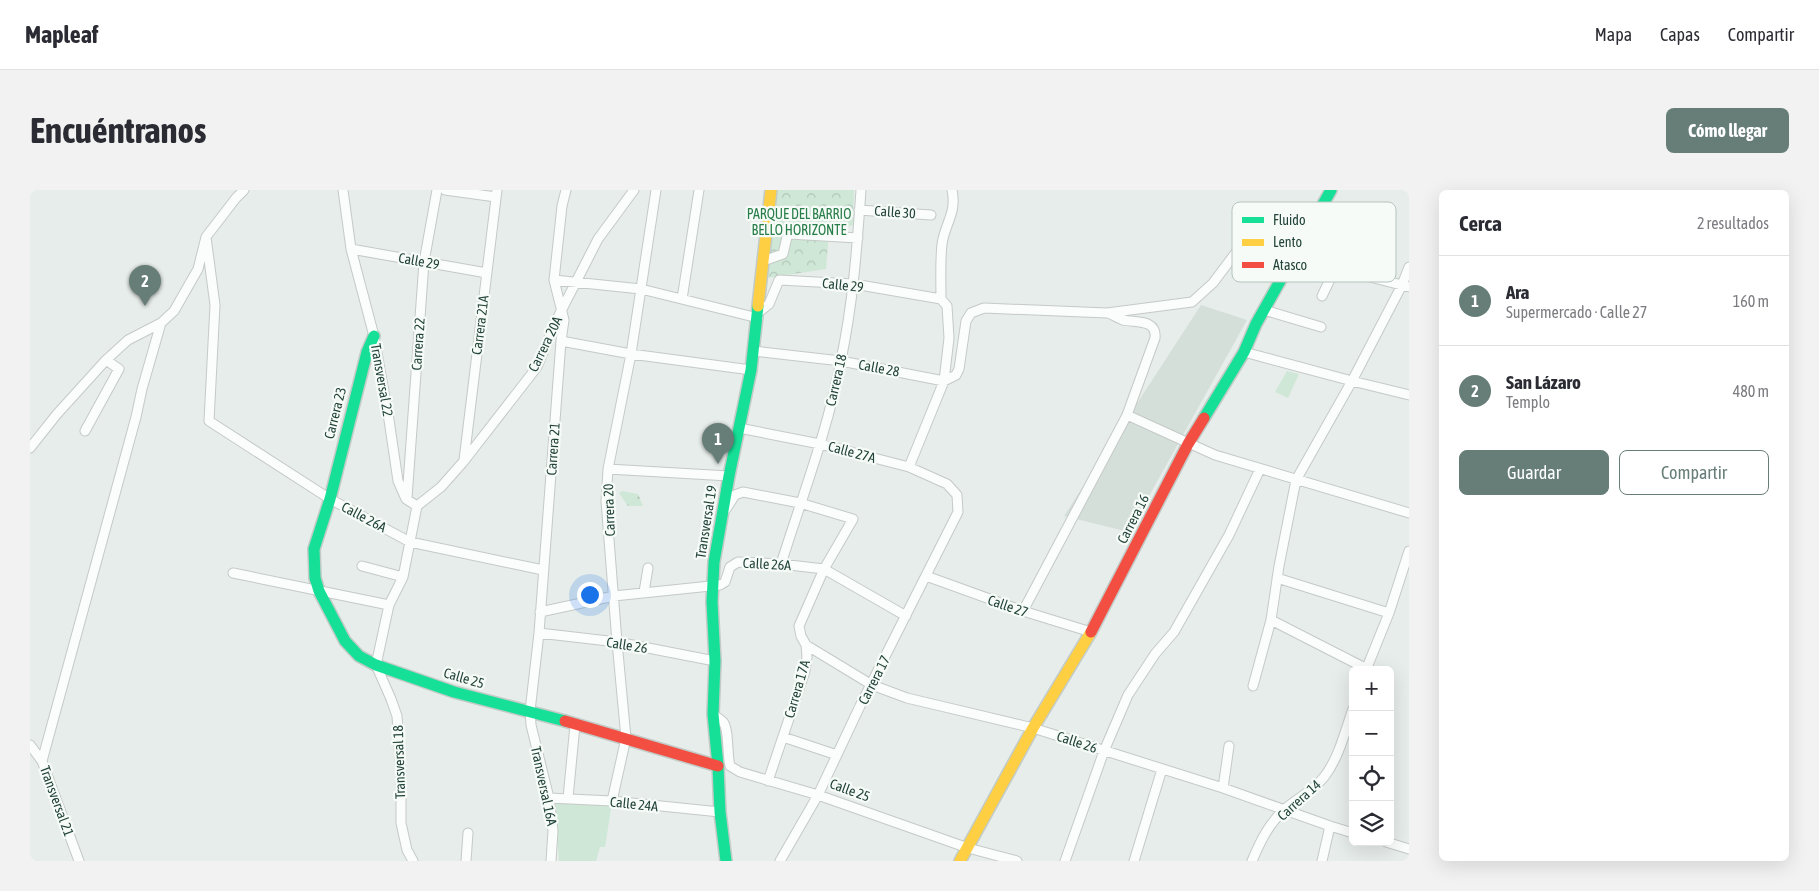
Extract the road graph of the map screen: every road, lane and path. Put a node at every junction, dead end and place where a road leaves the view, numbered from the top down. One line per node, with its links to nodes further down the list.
1 (244, 190): 17 (street)
2 (343, 190): 19 (street)
3 (437, 190): 22 (street, Carrera 22)
4 (445, 190): 13 (street)
5 (566, 190): 25 (street, Carrera 21)
6 (634, 190): 26 (street, Carrera 20A)
7 (656, 190): 32 (street, Carrera 20)
8 (699, 190): 34 (street)
9 (771, 190): 21 (street, Transversal 19)
10 (861, 190): 15 (street, Carrera 18)
11 (952, 190): 35 (street)
12 (1331, 190): 14 (street, Carrera 16)
13 (497, 193): 24 (street, Carrera 21A)
14 (1324, 202)
15 (860, 210): 16 (street, Calle 30); 18 (street, Carrera 18)
16 (931, 215)
17 (206, 237): 40 (street); 66 (street, Calle 26A)
18 (858, 238): 21 (street); 30 (street, Carrera 18)
19 (351, 249): 22 (street, Calle 29); 42 (street, Transversal 22)
20 (1232, 258): 38 (street)
21 (763, 261): 39 (street, Transversal 19)
22 (424, 262): 24 (street, Calle 29); 67 (street, Carrera 22)
23 (1409, 267): 31 (street)
24 (486, 273): 59 (street, Carrera 21A)
25 (554, 280): 26 (street); 37 (street, Carrera 21)
26 (576, 282): 32 (street); 37 (street, Carrera 20A)
27 (1279, 282): 36 (street, Carrera 16)
28 (1329, 282): 33 (street)
29 (1390, 282): 31 (street)
30 (854, 284): 35 (street, Calle 29); 39 (street, Calle 29); 48 (street, Carrera 18)
31 (1405, 286): 51 (street)
32 (641, 289): 34 (street); 46 (street, Carrera 20)
33 (1322, 296)
34 (682, 299): 39 (street)
35 (943, 301): 50 (street)
36 (1264, 310): 41 (street); 45 (street, Carrera 16)
37 (561, 311): 43 (street, Carrera 21); 59 (street, Carrera 20A)
38 (1107, 313): 50 (street); 53 (street)
39 (758, 315): 44 (street, Transversal 19)
40 (161, 322): 47 (street); 114 (street)
41 (1321, 327)
42 (374, 336): 66 (street, Carrera 23); 67 (street, Transversal 22)
43 (561, 341): 46 (street); 78 (street, Carrera 21)
44 (754, 352): 48 (street, Calle 28); 49 (street, Transversal 19)
45 (1244, 352): 51 (street); 57 (street, Carrera 16)
46 (631, 354): 49 (street); 61 (street, Carrera 20)
47 (106, 360): 55 (street); 58 (street)
48 (841, 361): 50 (street, Calle 28); 56 (street, Carrera 18)
49 (751, 370): 54 (street, Transversal 19)
50 (944, 381): 60 (street)
51 (1352, 381): 52 (street); 64 (street)
52 (1409, 395)
53 (1127, 415): 57 (street); 89 (street)
54 (739, 428): 56 (street, Calle 27A); 63 (street, Transversal 19)
55 (85, 431)
56 (820, 444): 60 (street, Calle 27A); 68 (street, Carrera 18)
57 (1188, 444): 62 (street); 93 (street, Carrera 16)
58 (30, 448)
59 (464, 461): 69 (street, Carrera 20A)
60 (909, 467): 65 (street, Calle 27A)
61 (608, 469): 63 (street); 86 (street, Carrera 20)
62 (1260, 469): 64 (street); 112 (street)
63 (729, 476): 71 (street, Transversal 19)
64 (1296, 480): 70 (street); 82 (street)
65 (957, 495): 80 (street, Carrera 17)
66 (330, 499): 72 (street, Calle 26A); 84 (street, Carrera 23)
67 (406, 500): 69 (street)
68 (800, 503): 71 (street); 74 (street, Carrera 18); 77 (street, Carrera 17A)
69 (417, 506): 72 (street)
70 (1409, 514)
71 (721, 515): 83 (street, Transversal 19)
72 (410, 542): 78 (street, Calle 26A); 81 (street)
73 (1409, 551): 90 (street)
74 (781, 564): 77 (street, Calle 26A); 83 (street, Calle 26A)
75 (362, 566): 81 (street)
76 (648, 568): 85 (street)
77 (824, 569): 91 (street, Calle 26A); 96 (street, Carrera 17A)
78 (543, 570): 88 (street, Carrera 21)
79 (234, 573): 84 (street)
80 (926, 576): 89 (street, Calle 27); 91 (street, Carrera 17)
81 (403, 577): 87 (street)
82 (1277, 578): 90 (street); 92 (street)
83 (712, 586): 85 (street); 97 (street, Transversal 19)
84 (320, 591): 87 (street); 98 (street, Calle 25)
85 (644, 592): 86 (street)
86 (614, 596): 88 (street); 95 (street, Carrera 20)
87 (389, 605): 98 (street)
88 (540, 612): 94 (street, Carrera 21)
89 (1023, 612): 93 (street, Calle 27)
90 (1389, 613): 100 (street)
91 (906, 616): 101 (street, Carrera 17)
92 (1271, 620): 99 (street); 102 (street)
93 (1091, 632): 107 (street, Carrera 16)
94 (539, 633): 95 (street, Calle 26); 103 (street, Carrera 21)
95 (617, 642): 97 (street, Calle 26); 109 (street, Carrera 20)
96 (806, 646): 101 (street, Calle 26); 108 (street, Carrera 17A)
97 (715, 660): 105 (street, Transversal 19)
98 (376, 666): 103 (street, Calle 25); 132 (street, Transversal 18)
99 (1358, 666)
100 (1368, 666)
101 (872, 686): 107 (street, Calle 26); 113 (street, Carrera 17)
102 (1253, 686)
103 (530, 711): 106 (street, Calle 25); 120 (street, Transversal 16A)
104 (1352, 711): 123 (street, Carrera 14)
105 (713, 714): 115 (street, Transversal 19); 117 (street, Calle 25)
106 (575, 724): 109 (street, Calle 25); 121 (street)
107 (1033, 728): 112 (street, Calle 26); 129 (street, Carrera 16)
108 (783, 737): 113 (street); 117 (street, Carrera 17A)
109 (626, 738): 115 (street, Calle 25); 122 (street, Carrera 20)
110 (30, 745): 114 (street, Transversal 21)
111 (1229, 746): 118 (street)
112 (1104, 751): 116 (street, Calle 26); 139 (street)
113 (837, 755): 119 (street, Carrera 17)
114 (42, 760): 131 (street, Transversal 21)
115 (718, 766): 124 (street, Transversal 19)
116 (1162, 769): 118 (street, Calle 26); 140 (street)
117 (768, 781): 119 (street, Calle 25)
118 (1223, 788): 123 (street, Calle 26)
119 (818, 795): 129 (street, Calle 25); 136 (street, Carrera 17)
120 (548, 798): 121 (street, Calle 24A); 134 (street, Transversal 16A)
121 (568, 798): 122 (street, Calle 24A)
122 (612, 801): 124 (street, Calle 24A)
123 (1284, 810): 125 (street, Calle 26); 141 (street, Carrera 14)
124 (720, 812): 135 (street, Transversal 19)
125 (1330, 826): 126 (street, Calle 26); 142 (street)
126 (1349, 832)
127 (468, 833): 133 (street)
128 (1394, 844): 130 (street)
129 (968, 848): 137 (street, Carrera 16); 138 (street, Calle 25)
130 (1409, 849)
131 (79, 861)
132 (413, 861)
133 (466, 861)
134 (551, 861)
135 (726, 861)
136 (780, 861)
137 (960, 861)
138 (1017, 861)
139 (1065, 861)
140 (1134, 861)
141 (1252, 861)
142 (1322, 861)

